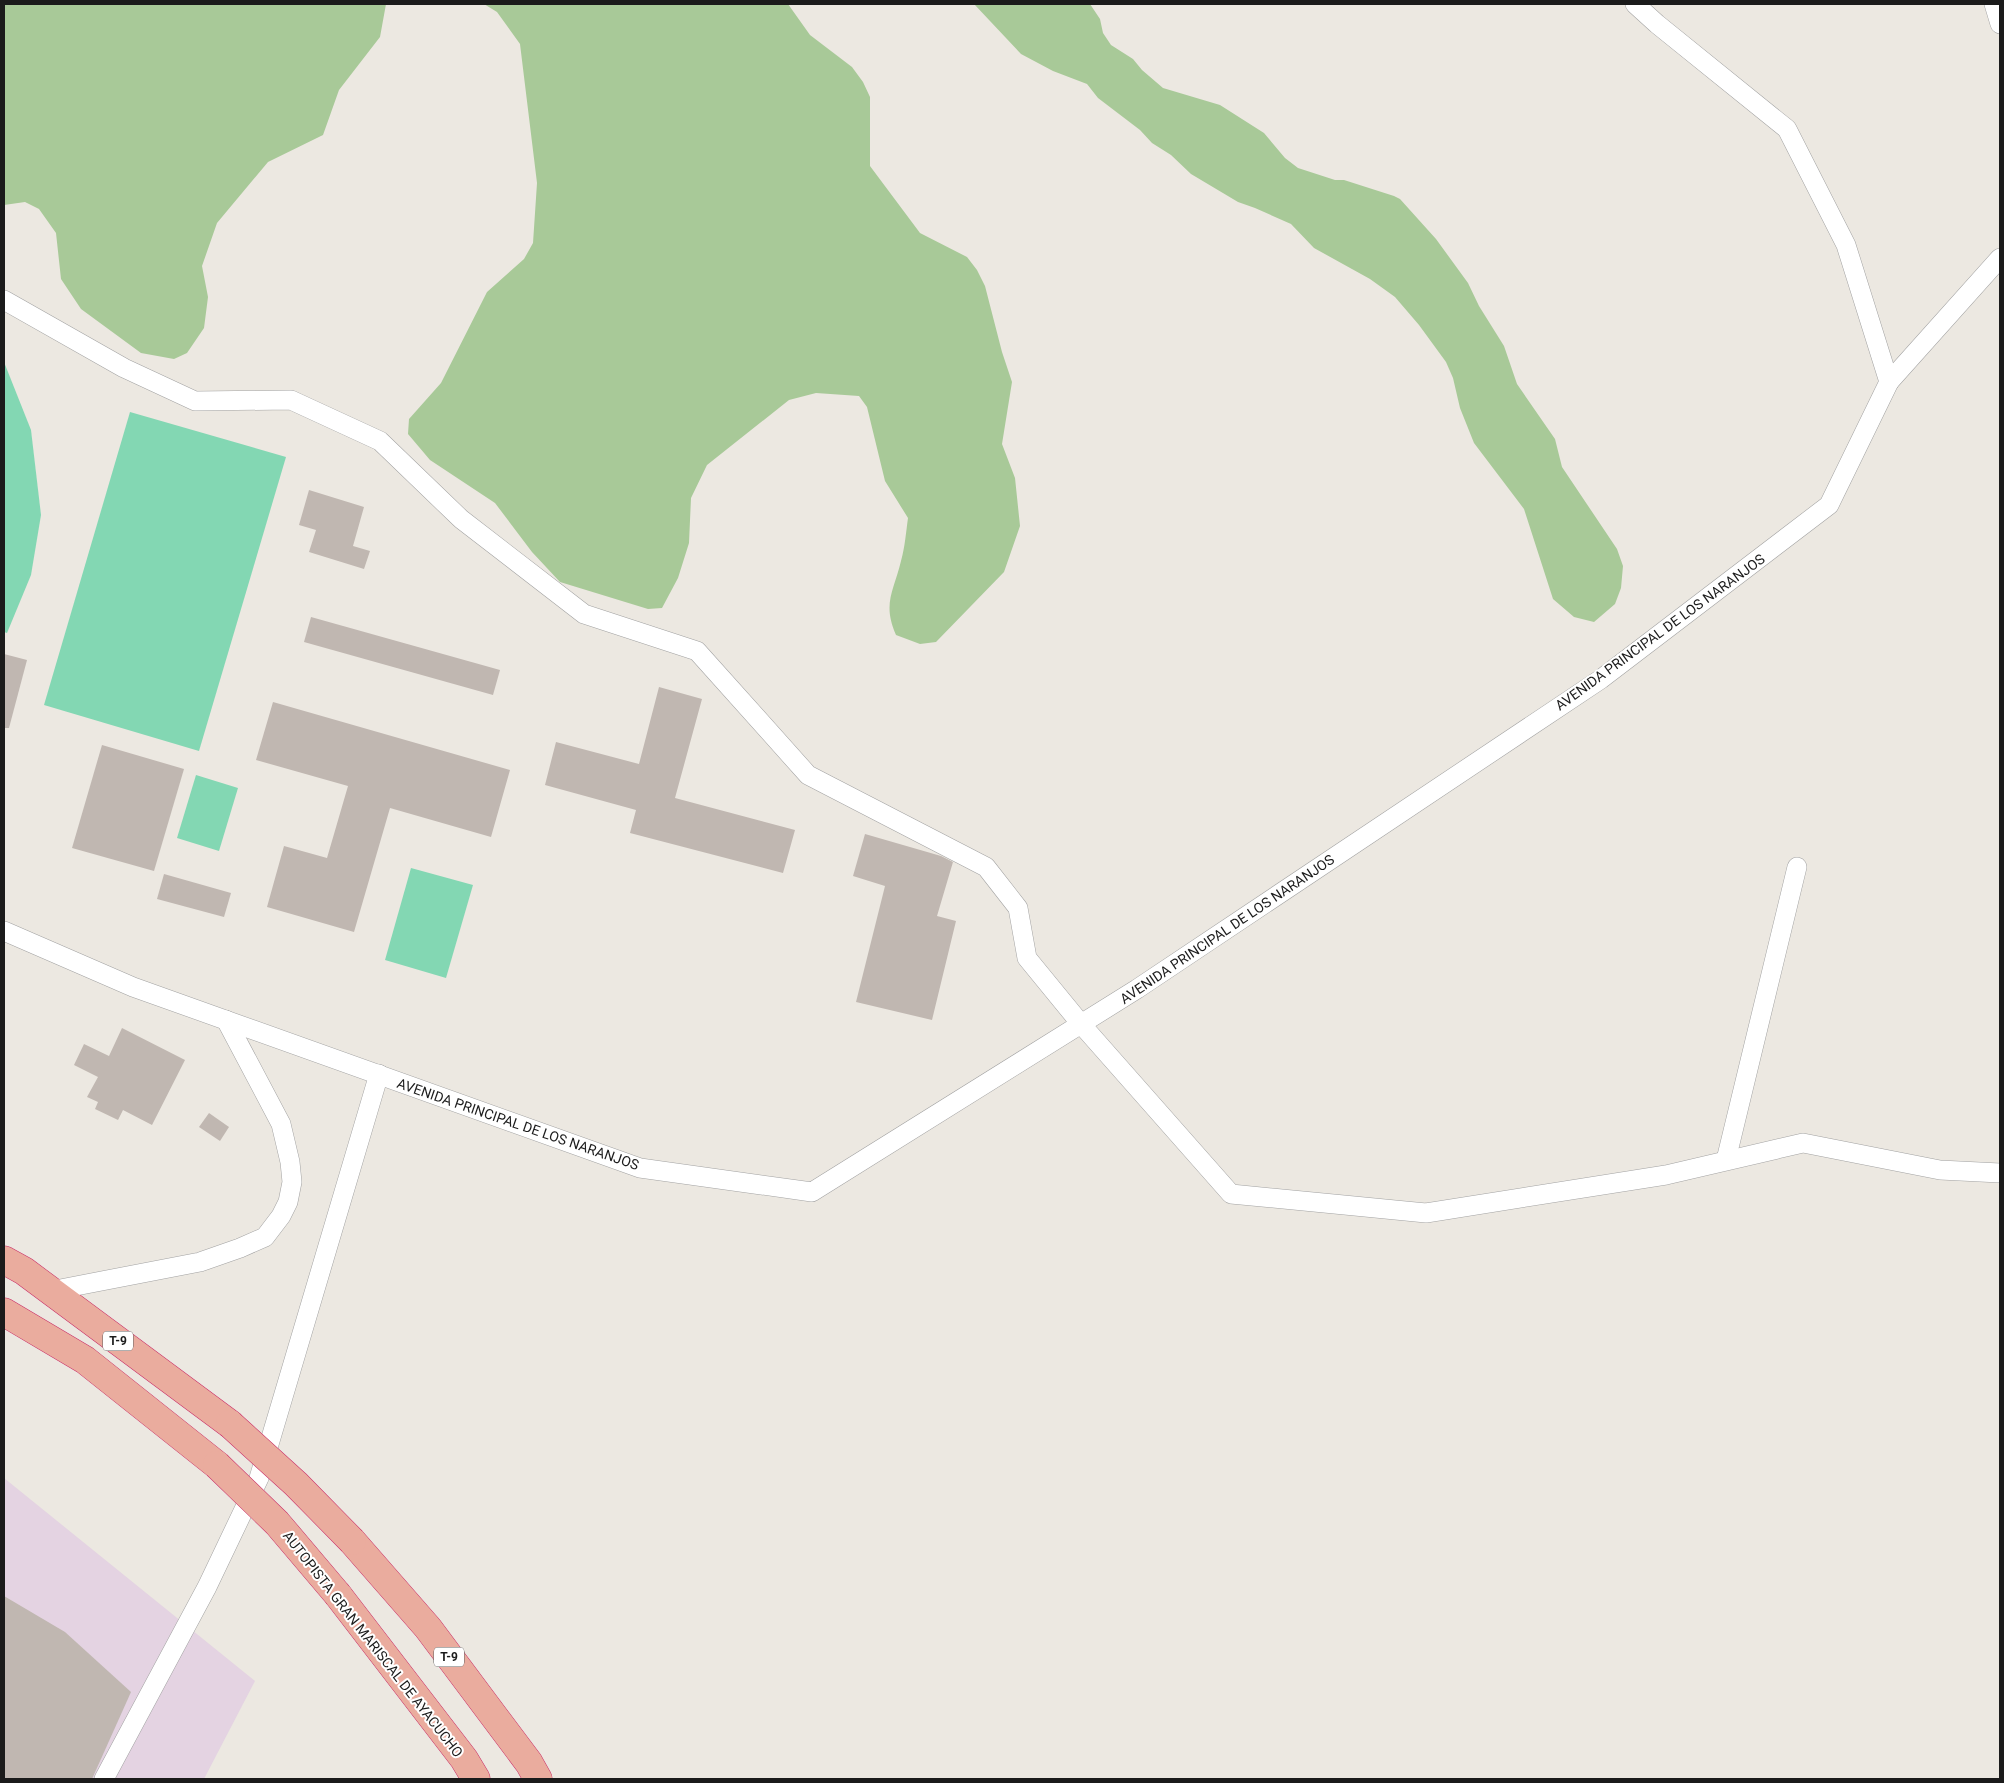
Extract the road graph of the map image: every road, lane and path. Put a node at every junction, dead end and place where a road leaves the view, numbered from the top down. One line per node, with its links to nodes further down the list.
1 (1635, 4): 6 (street)
2 (1994, 4): 3 (street)
3 (2000, 24)
4 (2000, 258): 6 (street, AVENIDA PRINCIPAL DE LOS NARANJOS)
5 (4, 300): 10 (street)
6 (1889, 382): 10 (street, AVENIDA PRINCIPAL DE LOS NARANJOS)
7 (1797, 867): 12 (street)
8 (4, 931): 9 (street, AVENIDA PRINCIPAL DE LOS NARANJOS)
9 (226, 1020): 11 (street, AVENIDA PRINCIPAL DE LOS NARANJOS); 15 (street)
10 (1081, 1024): 11 (street, AVENIDA PRINCIPAL DE LOS NARANJOS); 12 (street)
11 (379, 1074): 17 (street)
12 (1726, 1160): 13 (street)
13 (2000, 1173)
14 (4, 1260): 15 (highway, T-9)
15 (50, 1291): 19 (highway, T-9, bridge)
16 (4, 1312): 18 (highway, AUTOPISTA GRAN MARISCAL DE AYACUCHO / T-9, bridge)
17 (104, 1779)
18 (476, 1779)
19 (538, 1779)

